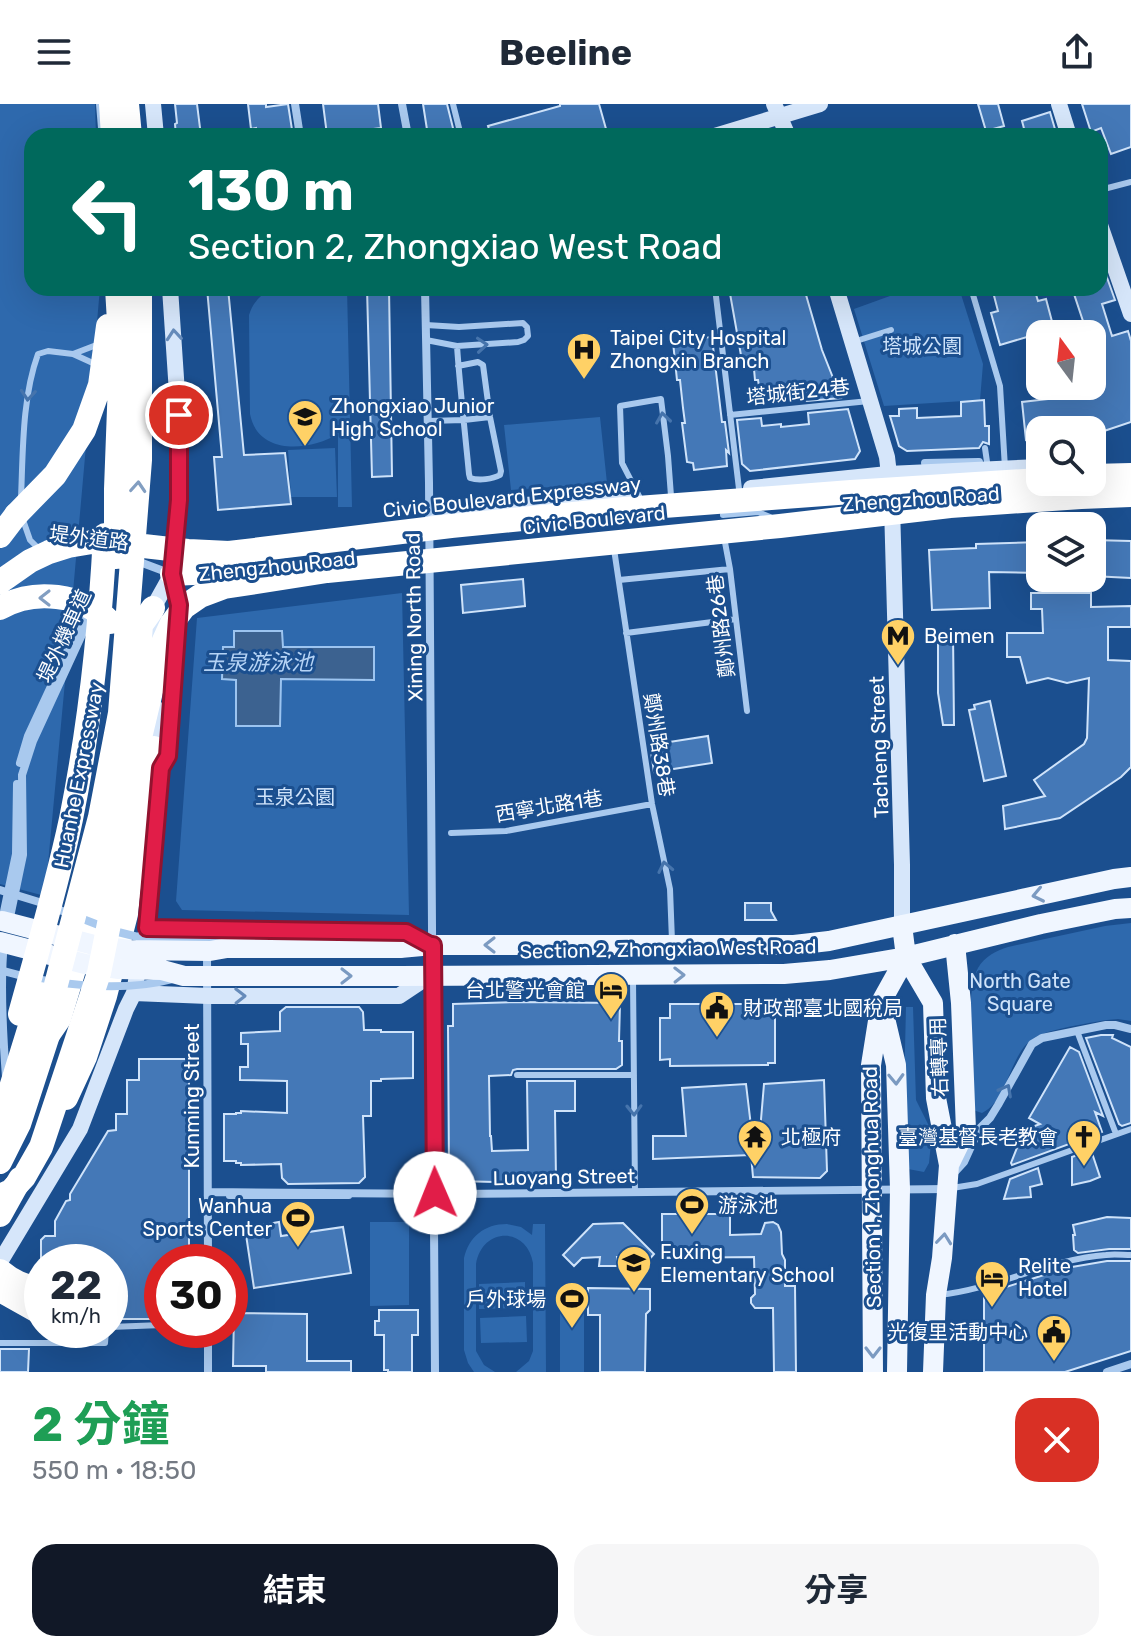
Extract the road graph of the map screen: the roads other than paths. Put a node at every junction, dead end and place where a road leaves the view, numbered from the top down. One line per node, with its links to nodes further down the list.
1 (99, 104): 12 (lane)
2 (111, 104): 13 (highway)
3 (127, 104): 14 (highway)
4 (137, 104): 15 (highway)
5 (153, 104): 16 (street)
6 (295, 104): 17 (street)
7 (402, 104): 18 (street)
8 (453, 104): 19 (lane)
9 (820, 104): 11 (street)
10 (1059, 104): 21 (street)
11 (777, 110): 20 (street)
12 (100, 128)
13 (112, 128)
14 (129, 128)
15 (139, 128)
16 (155, 128)
17 (299, 128)
18 (406, 128)
19 (459, 128)
20 (734, 128)
21 (1066, 128)
22 (1131, 182): 23 (lane)
23 (1108, 188)
24 (1108, 248): 35 (street)
25 (114, 296): 74 (highway, bridge)
26 (115, 296): 41 (lane, 堤外道路)
27 (116, 296): 124 (highway, Huanhe Expressway, bridge)
28 (135, 296): 122 (highway, bridge)
29 (137, 296): 119 (highway, Huanhe Expressway, one-way to 29, bridge)
30 (171, 296): 83 (street, one-way to 30)
31 (425, 296): 36 (street, Xining North Road)
32 (716, 296): 44 (lane)
33 (839, 296): 39 (street, Tacheng Street)
34 (973, 296): 52 (lane)
35 (1131, 314)
36 (426, 325): 38 (street, Xining North Road); 40 (lane, one-way to 36)
37 (891, 330): 39 (lane)
38 (426, 340): 40 (lane); 47 (street, Xining North Road)
39 (853, 342): 43 (street, Tacheng Street)
40 (457, 346): 42 (lane)
41 (73, 354): 77 (lane, 堤外道路, one-way to 77); 79 (lane)
42 (458, 366): 45 (lane); 46 (lane)
43 (869, 401): 44 (lane, 塔城街24巷); 56 (street, Tacheng Street)
44 (730, 415): 61 (lane)
45 (490, 417): 46 (lane); 46 (lane)
46 (464, 420): 47 (lane)
47 (428, 421): 71 (street, Xining North Road)
48 (985, 448): 54 (lane)
49 (925, 463): 54 (street)
50 (1131, 464): 51 (street)
51 (1106, 465)
52 (1005, 468): 53 (street, Zhengzhou Road); 54 (street, Zhengzhou Road)
53 (1026, 471)
54 (983, 472): 56 (street, Zhengzhou Road)
55 (1026, 473): 62 (highway, Civic Boulevard Expressway, bridge)
56 (888, 474): 59 (street, Zhengzhou Road); 70 (street, Tacheng Street)
57 (1131, 475): 58 (highway)
58 (1106, 476)
59 (817, 480): 60 (street, Zhengzhou Road); 72 (street)
60 (792, 484): 61 (street, Zhengzhou Road); 67 (lane)
61 (739, 489): 64 (street, Zhengzhou Road)
62 (851, 492): 68 (highway, bridge); 85 (highway, Civic Boulevard Expressway, bridge)
63 (639, 496): 64 (street, Zhengzhou Road); 64 (lane, one-way to 63); 65 (street, Zhengzhou Road)
64 (671, 496)
65 (573, 501): 71 (street, Zhengzhou Road); 78 (street)
66 (1129, 501): 69 (highway, bridge); 70 (street, Zhengzhou Road)
67 (758, 512): 68 (lane); 73 (lane)
68 (712, 516): 69 (highway, bridge); 83 (highway)
69 (865, 516): 91 (highway, Civic Boulevard, bridge)
70 (893, 520): 72 (street, Zhengzhou Road); 99 (street, Tacheng Street)
71 (429, 524): 82 (street, Xining North Road); 83 (street, Zhengzhou Road)
72 (831, 525): 73 (street, Zhengzhou Road)
73 (800, 528): 75 (street, Zhengzhou Road)
74 (0, 536)
75 (724, 537): 76 (street, Zhengzhou Road); 81 (lane, 鄭州路26巷)
76 (614, 549): 78 (street, Zhengzhou Road); 84 (lane, 鄭州路38巷)
77 (67, 554)
78 (585, 554): 82 (street, Zhengzhou Road)
79 (109, 555): 80 (lane, 堤外道路); 83 (street, 堤外道路); 102 (street, 堤外機車道); 106 (street, 堤外機車道)
80 (92, 556)
81 (730, 569): 84 (lane); 88 (lane, 鄭州路26巷)
82 (430, 570): 83 (street, Zhengzhou Road); 104 (street, Xining North Road)
83 (172, 574): 87 (street); 91 (street)
84 (619, 580): 89 (lane, 鄭州路38巷)
85 (0, 582)
86 (0, 608): 91 (highway, one-way to 86, bridge)
87 (153, 608): 91 (street); 92 (highway)
88 (736, 619): 89 (lane); 90 (lane, 鄭州路26巷)
89 (626, 633): 93 (lane, 鄭州路38巷)
90 (747, 711)
91 (151, 753): 92 (highway); 100 (street); 119 (highway, bridge); 135 (highway, bridge)
92 (139, 791): 137 (highway, bridge)
93 (652, 804): 94 (lane, 西寧北路1巷); 105 (lane, 鄭州路38巷, one-way to 93)
94 (451, 833)
95 (1131, 877): 99 (main road, Section 2, Zhongxiao West Road, one-way to 99)
96 (0, 890): 107 (street, bridge)
97 (1131, 908): 103 (main road, Section 2, Zhongxiao West Road)
98 (0, 920): 107 (main road, Section 2, Zhongxiao West Road, bridge)
99 (902, 925): 105 (main road, Section 2, Zhongxiao West Road); 108 (main road)
100 (147, 928): 101 (street, Section 2, Zhongxiao West Road); 113 (street)
101 (207, 930): 104 (street, Section 2, Zhongxiao West Road); 114 (street, Kunming Street)
102 (0, 933)
103 (955, 944): 108 (main road, Section 2, Zhongxiao West Road); 128 (main road, 右轉專用)
104 (431, 945): 105 (main road, Section 2, Zhongxiao West Road, one-way to 104); 107 (main road, Section 2, Zhongxiao West Road, bridge); 111 (street, Xining North Road)
105 (672, 945)
106 (1, 948): 110 (main road, Section 2, Zhongxiao West Road, bridge); 115 (street, 堤外機車道)
107 (227, 948)
108 (906, 957): 112 (main road, Section 2, Zhongxiao West Road, one-way to 108); 116 (main road, Section 1, Zhonghua Road); 128 (main road)
109 (0, 970): 110 (street, bridge)
110 (184, 976): 111 (main road, Section 2, Zhongxiao West Road, one-way to 111, bridge)
111 (431, 976): 112 (main road, Section 2, Zhongxiao West Road); 114 (street, one-way to 111); 134 (street, Xining North Road)
112 (633, 976): 121 (lane)
113 (134, 993): 114 (street); 140 (street)
114 (208, 996): 131 (street, Kunming Street)
115 (2, 1001): 124 (street, 堤外機車道)
116 (881, 1002): 129 (main road, Section 1, Zhonghua Road, one-way to 129); 130 (main road, Section 1, Zhonghua Road)
117 (1131, 1029): 118 (street)
118 (1077, 1031): 126 (lane); 128 (street, one-way to 118)
119 (48, 1035): 124 (highway, Huanhe Expressway, bridge)
120 (517, 1075): 121 (lane)
121 (634, 1075): 132 (lane, one-way to 132)
122 (0, 1078): 123 (street)
123 (0, 1105)
124 (6, 1122): 127 (highway, Huanhe Expressway, bridge); 135 (highway, bridge)
125 (1131, 1129): 126 (lane)
126 (1116, 1134): 128 (lane)
127 (0, 1162)
128 (949, 1177): 129 (street, Luoyang Street); 144 (main road, one-way to 128)
129 (900, 1189): 130 (street, Luoyang Street); 155 (main road, Section 1, Zhonghua Road)
130 (872, 1190): 132 (street, Luoyang Street); 154 (main road, Section 1, Zhonghua Road, one-way to 154)
131 (208, 1192): 133 (street, Luoyang Street); 138 (street, Kunming Street)
132 (635, 1192): 134 (street, Luoyang Street)
133 (372, 1193): 134 (street, Luoyang Street); 136 (lane)
134 (435, 1193): 153 (street, Xining North Road)
135 (0, 1196)
136 (229, 1196)
137 (0, 1215)
138 (208, 1244)
139 (1131, 1255): 144 (lane)
140 (0, 1262)
141 (0, 1271): 142 (highway)
142 (24, 1287)
143 (0, 1290): 145 (highway)
144 (936, 1295): 156 (main road)
145 (24, 1296)
146 (0, 1300): 147 (highway)
147 (24, 1301)
148 (0, 1343): 149 (lane)
149 (24, 1343)
150 (208, 1348): 152 (street)
151 (1131, 1364): 157 (street)
152 (208, 1372)
153 (435, 1372)
154 (873, 1372)
155 (897, 1372)
156 (933, 1372)
157 (1107, 1372)

